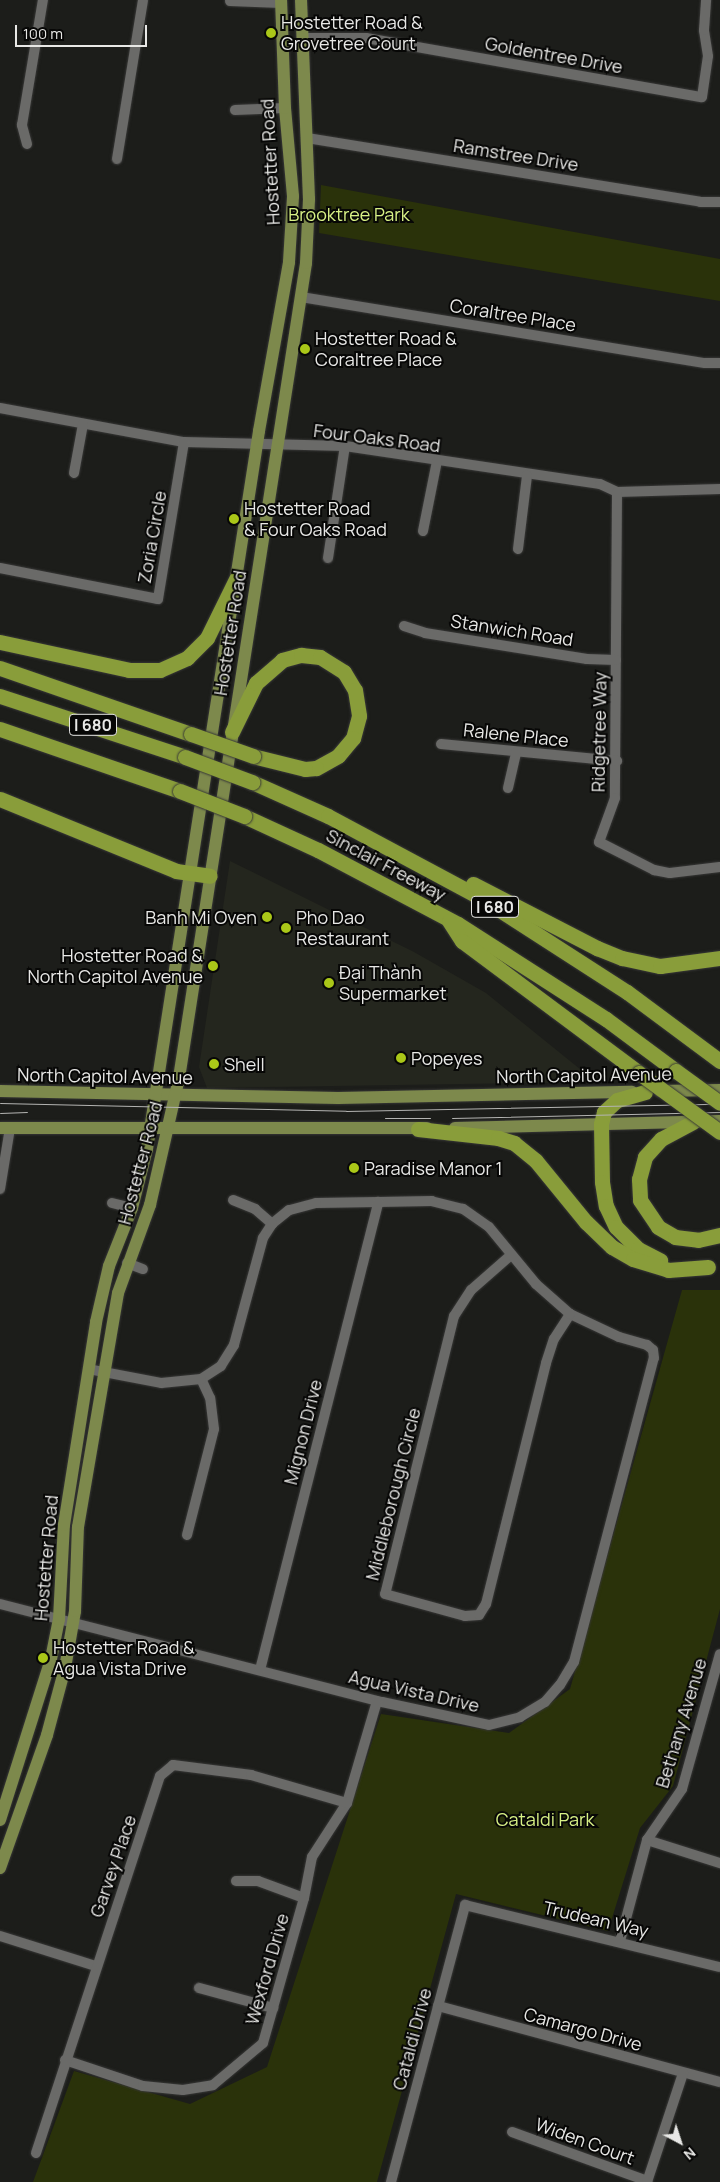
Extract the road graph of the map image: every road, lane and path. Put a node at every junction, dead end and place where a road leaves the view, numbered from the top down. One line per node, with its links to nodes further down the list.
1 (44, 0): 11 (street)
2 (143, 0): 12 (street)
3 (301, 0): 7 (main road, Hostetter Road)
4 (706, 0): 7 (street, Goldentree Drive)
5 (230, 1): 6 (street)
6 (281, 1): 8 (main road, Hostetter Road)
7 (303, 38): 10 (main road, Hostetter Road)
8 (285, 108): 9 (street); 19 (main road, Hostetter Road)
9 (235, 110)
10 (307, 138): 13 (street, Ramstree Drive); 14 (main road, Hostetter Road)
11 (27, 144)
12 (117, 158)
13 (720, 202)
14 (301, 297): 15 (street, Coraltree Place); 20 (main road, Hostetter Road)
15 (720, 363)
16 (0, 408): 17 (street, Four Oaks Road)
17 (83, 424): 18 (street, Four Oaks Road); 23 (street)
18 (184, 442): 19 (street, Four Oaks Road); 30 (street, Zoria Circle)
19 (257, 445): 20 (street, Four Oaks Road); 31 (main road, Hostetter Road)
20 (277, 445): 21 (street, Four Oaks Road); 38 (main road, Hostetter Road)
21 (345, 446): 22 (street, Four Oaks Road); 29 (street)
22 (437, 461): 24 (street, Four Oaks Road); 27 (street)
23 (74, 473)
24 (528, 476): 26 (street, Four Oaks Road); 28 (street)
25 (720, 489): 26 (street, Four Oaks Road)
26 (616, 492): 34 (street, Ridgetree Way)
27 (423, 531)
28 (518, 549)
29 (328, 558)
30 (0, 568)
31 (236, 579): 33 (highway); 46 (main road, Hostetter Road)
32 (404, 626): 34 (street, Stanwich Road)
33 (0, 642)
34 (616, 660): 41 (street, Ridgetree Way)
35 (0, 668): 38 (highway, bridge)
36 (0, 696): 44 (highway, Sinclair Freeway / I 680, bridge)
37 (0, 729): 48 (highway, Sinclair Freeway / I 680, bridge)
38 (232, 732): 47 (main road, Hostetter Road)
39 (441, 744): 40 (street, Ralene Place)
40 (516, 753): 41 (street, Ralene Place); 42 (street)
41 (617, 760): 45 (street, Ridgetree Way)
42 (508, 788)
43 (0, 799): 46 (highway)
44 (404, 855): 49 (highway); 50 (highway, Sinclair Freeway / I 680)
45 (720, 867)
46 (190, 874): 47 (highway); 54 (main road, Hostetter Road)
47 (210, 876): 55 (main road, Hostetter Road)
48 (447, 918): 56 (highway, Sinclair Freeway / I 680, bridge); 64 (highway, bridge)
49 (720, 958)
50 (720, 1061)
51 (720, 1090): 53 (main road, North Capitol Avenue)
52 (0, 1091): 54 (main road, North Capitol Avenue)
53 (645, 1092): 55 (main road, North Capitol Avenue); 59 (highway)
54 (155, 1094): 55 (main road, North Capitol Avenue); 61 (main road, Hostetter Road)
55 (176, 1095): 62 (main road, Hostetter Road)
56 (720, 1103)
57 (720, 1121): 58 (main road)
58 (693, 1122): 59 (main road); 71 (highway)
59 (601, 1124): 63 (main road); 74 (highway)
60 (5, 1128): 61 (main road); 65 (street)
61 (149, 1129): 62 (main road); 69 (main road, Hostetter Road)
62 (169, 1129): 63 (main road); 73 (main road, Hostetter Road)
63 (418, 1129): 74 (highway)
64 (720, 1132)
65 (0, 1189)
66 (233, 1200): 70 (street)
67 (378, 1202): 70 (street); 72 (street); 85 (street, Mignon Drive)
68 (112, 1203): 69 (street, Hostetter Road)
69 (132, 1208): 77 (main road, Hostetter Road)
70 (272, 1224): 79 (street)
71 (720, 1235)
72 (511, 1255): 76 (street); 76 (street, Middleborough Circle)
73 (127, 1263): 75 (street); 78 (main road, Hostetter Road)
74 (714, 1268)
75 (143, 1269)
76 (570, 1314): 86 (street, Agua Vista Drive)
77 (88, 1369): 78 (street); 82 (main road, Hostetter Road)
78 (104, 1372): 79 (street); 83 (main road, Hostetter Road)
79 (201, 1380): 80 (street)
80 (187, 1535)
81 (0, 1604): 82 (street, Agua Vista Drive)
82 (59, 1619): 83 (street, Agua Vista Drive); 88 (main road, Hostetter Road)
83 (73, 1622): 85 (street, Agua Vista Drive); 91 (main road, Hostetter Road)
84 (720, 1654): 89 (street, Bethany Avenue)
85 (260, 1670): 86 (street, Agua Vista Drive)
86 (377, 1700): 87 (street, Wexford Drive)
87 (347, 1803): 93 (street, Wexford Drive); 97 (street, Garvey Place)
88 (0, 1820)
89 (647, 1840): 90 (street); 96 (street, Bethany Avenue)
90 (720, 1863)
91 (0, 1868)
92 (236, 1881): 93 (street)
93 (304, 1898): 101 (street, Wexford Drive)
94 (465, 1905): 96 (street, Trudean Way); 100 (street, Cataldi Drive)
95 (0, 1936): 97 (street)
96 (620, 1941): 98 (street, Trudean Way)
97 (96, 1966): 102 (street, Garvey Place)
98 (720, 1967)
99 (200, 1988): 101 (street)
100 (438, 2006): 103 (street, Camargo Drive); 107 (street, Cataldi Drive)
101 (274, 2008): 102 (street, Wexford Drive)
102 (65, 2060): 106 (street, Garvey Place)
103 (683, 2073): 104 (street, Camargo Drive); 108 (street)
104 (720, 2082)
105 (512, 2132): 108 (street, Widen Court)
106 (36, 2153)
107 (391, 2182)
108 (647, 2182)

